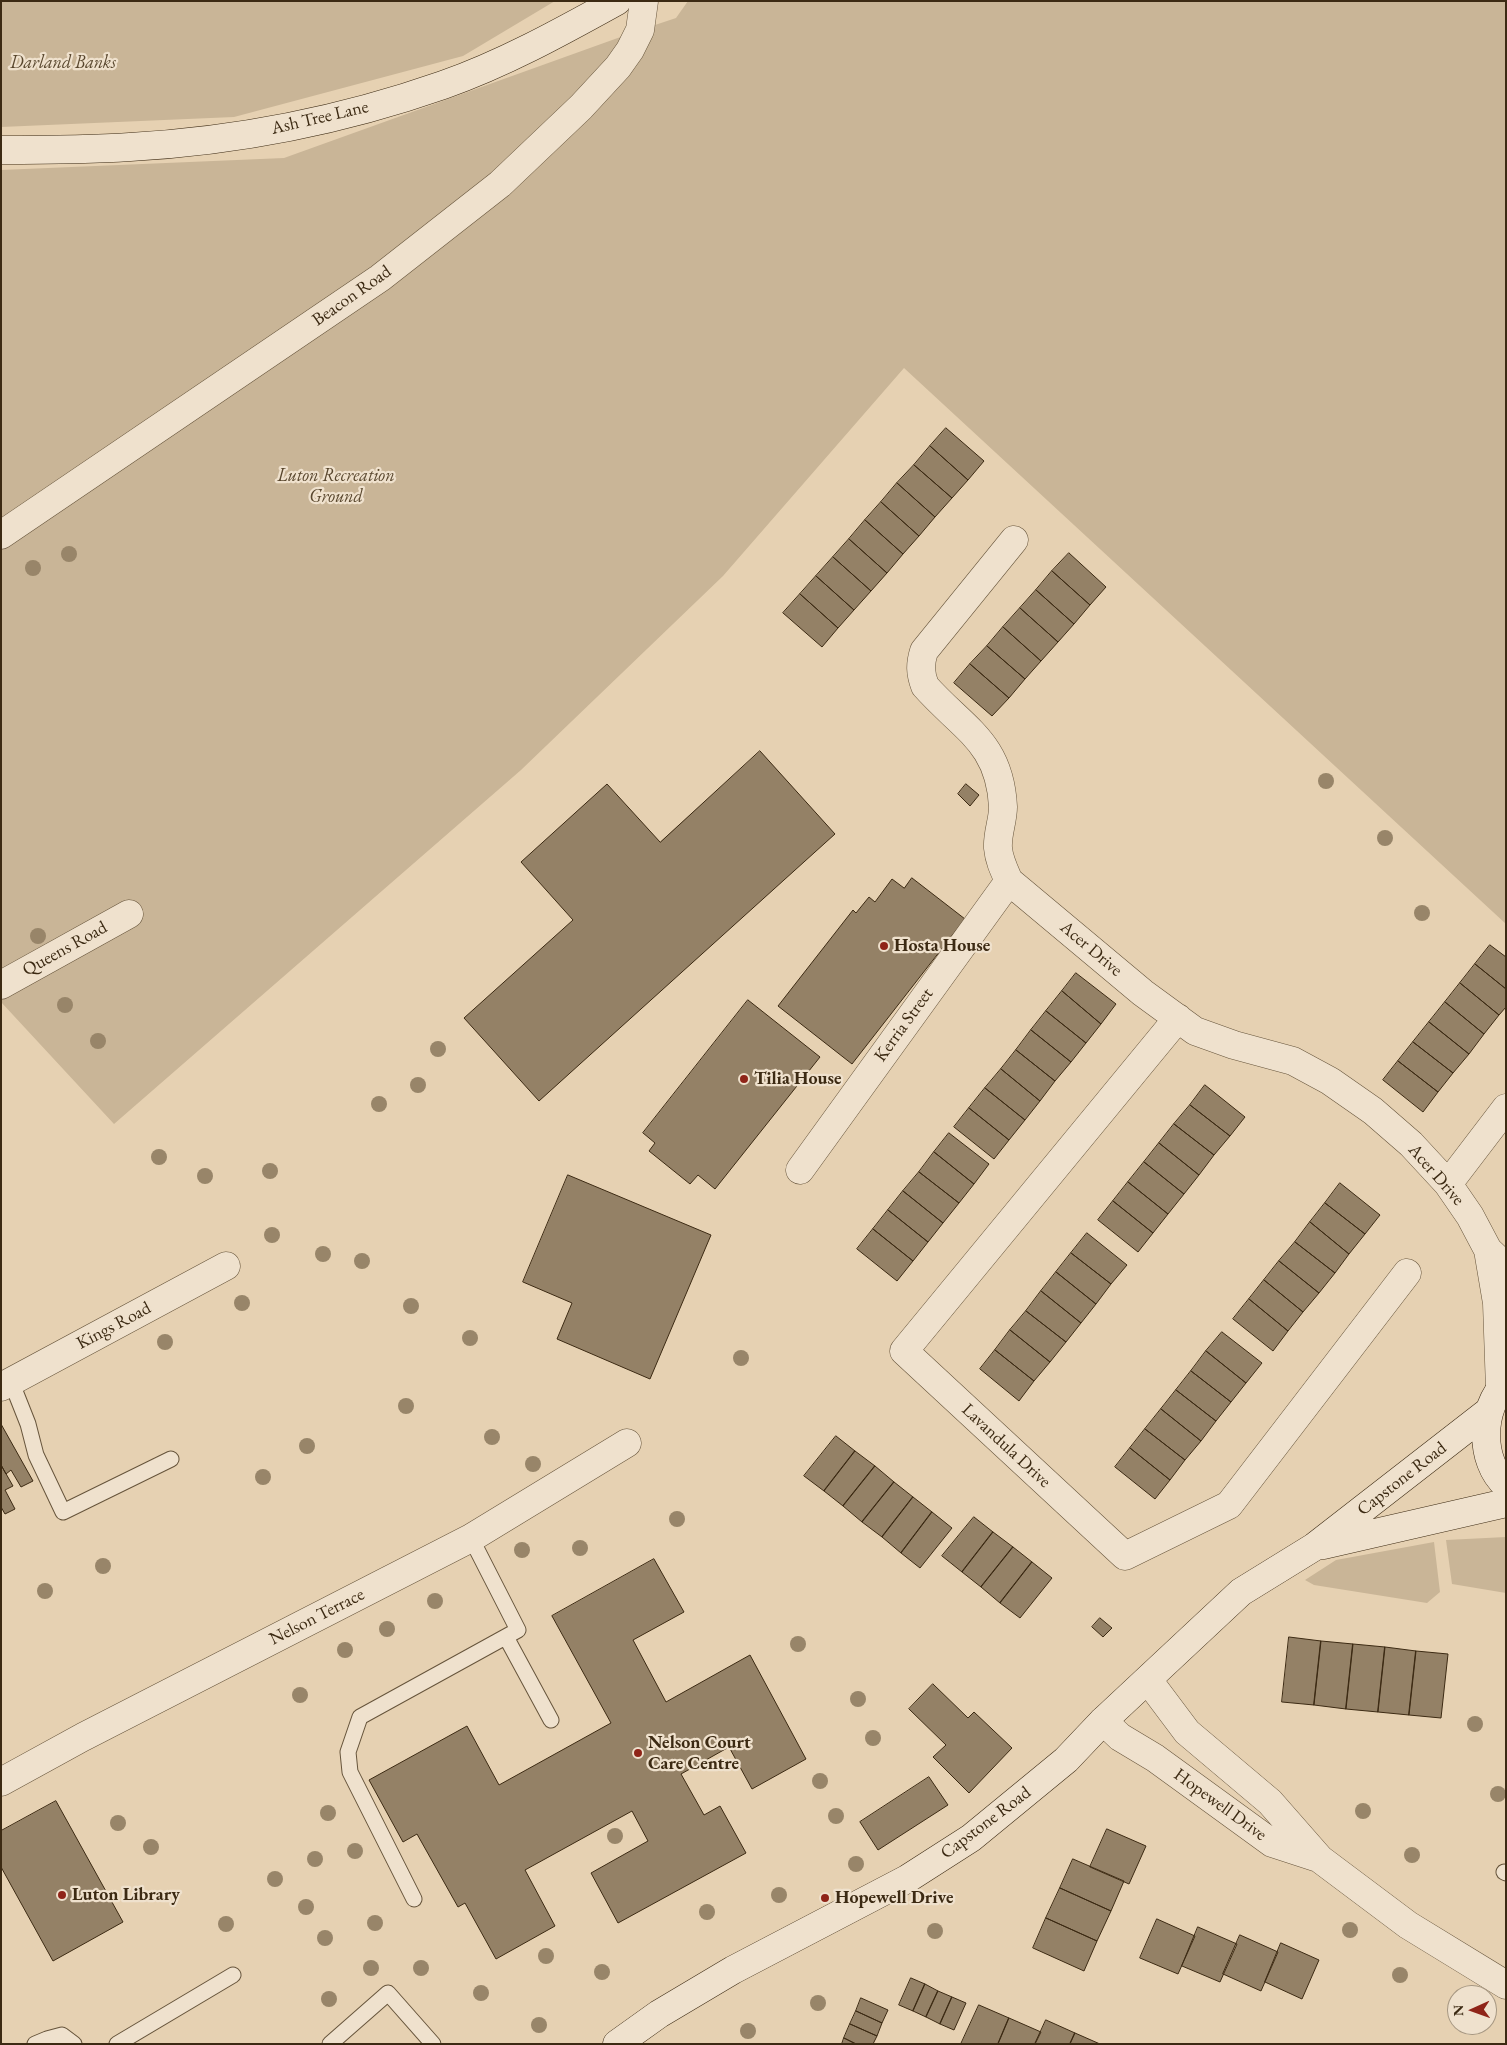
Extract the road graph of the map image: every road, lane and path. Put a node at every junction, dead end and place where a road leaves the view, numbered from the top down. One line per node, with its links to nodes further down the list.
1 (617, 1): 3 (street, Ash Tree Lane)
2 (644, 1): 4 (street, Beacon Road)
3 (1, 150)
4 (1, 535)
5 (1014, 540): 6 (street, Acer Drive)
6 (1009, 881): 9 (street, Acer Drive); 11 (street, Kerria Street)
7 (129, 914): 8 (street, Queens Road)
8 (1, 985)
9 (1178, 1018): 12 (street, Acer Drive); 15 (street, Lavandula Drive)
10 (1506, 1108): 12 (street)
11 (800, 1170)
12 (1448, 1184): 13 (street, Acer Drive)
13 (1497, 1258): 17 (street, Acer Drive)
14 (226, 1266): 16 (street, Kings Road)
15 (1407, 1273)
16 (6, 1384): 19 (lane)
17 (1498, 1394): 20 (street, Acer Drive); 23 (street, Capstone Road)
18 (627, 1443): 22 (street, Nelson Terrace)
19 (171, 1459)
20 (1506, 1485)
21 (1506, 1503): 23 (street, Capstone Road)
22 (471, 1538): 24 (lane); 28 (street, Nelson Terrace)
23 (1314, 1547): 25 (street, Capstone Road)
24 (506, 1637): 26 (lane); 30 (lane)
25 (1148, 1680): 27 (street, Capstone Road); 29 (street, Hopewell Drive)
26 (551, 1720)
27 (1103, 1721): 29 (street, Hopewell Drive); 38 (street, Capstone Road)
28 (1, 1782)
29 (1320, 1859): 32 (street, Hopewell Drive)
30 (414, 1899)
31 (233, 1975): 35 (lane)
32 (1506, 1986)
33 (35, 2044): 34 (lane)
34 (74, 2044)
35 (117, 2044)
36 (330, 2044): 37 (lane)
37 (433, 2044)
38 (618, 2044)

